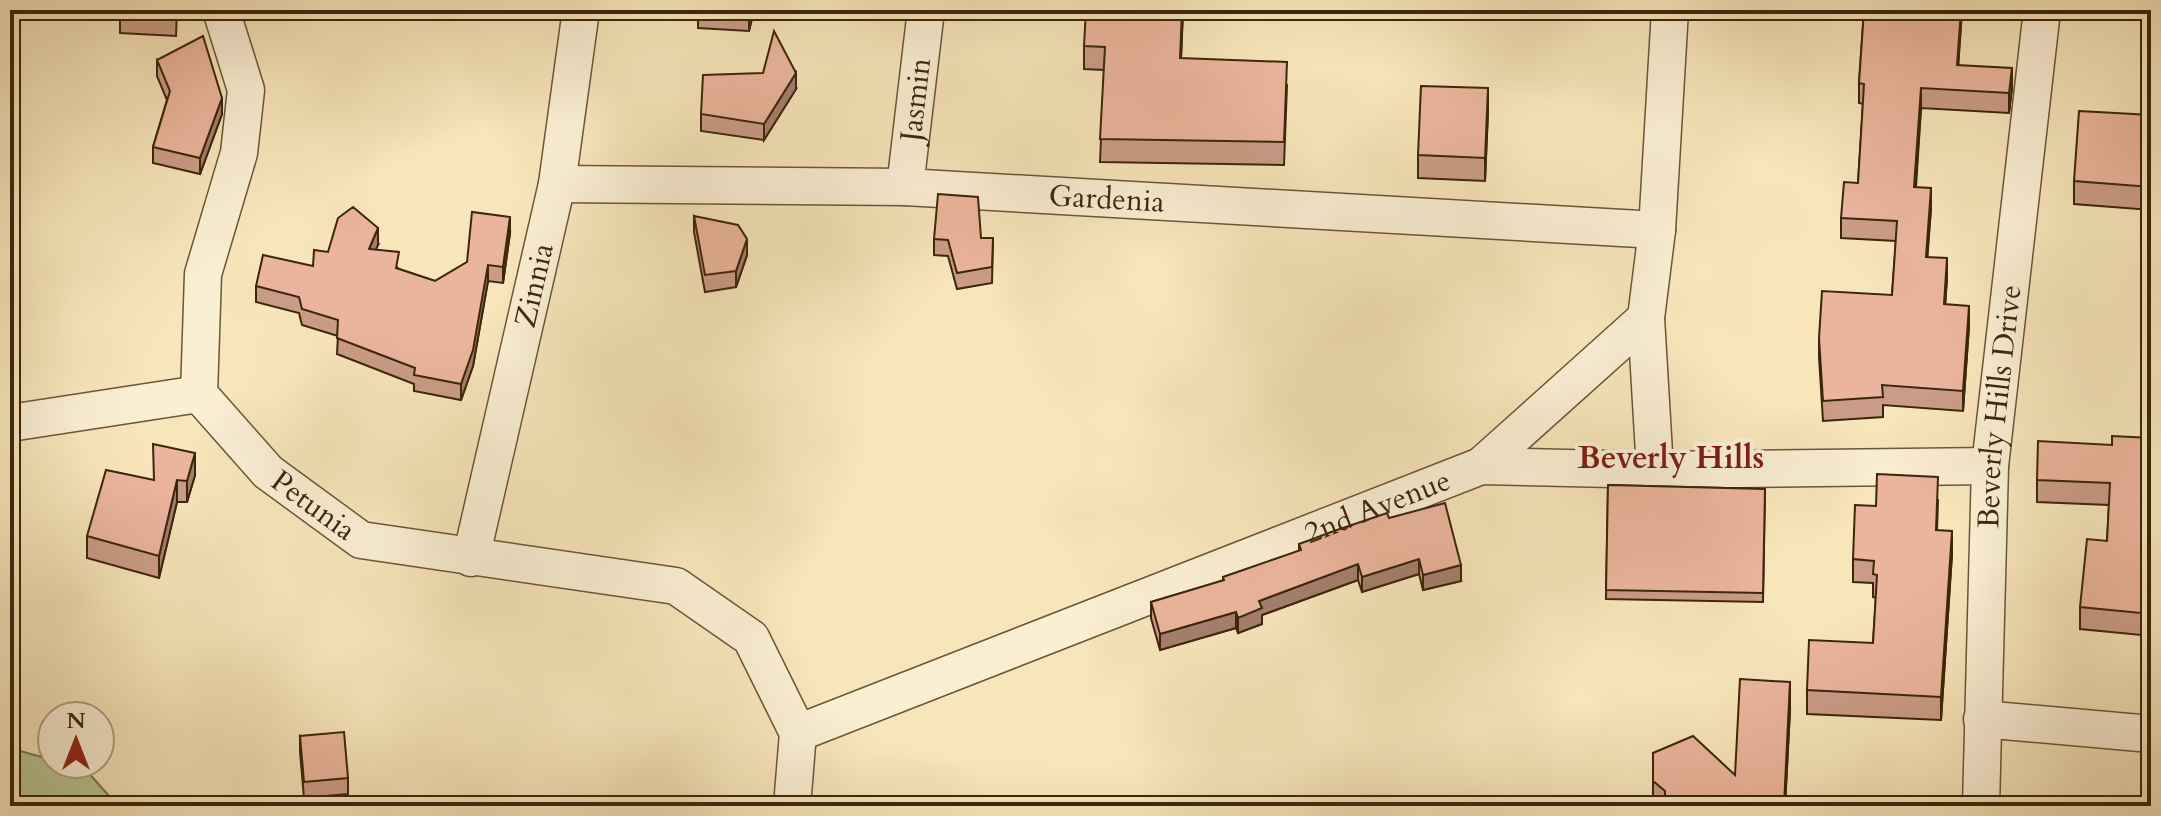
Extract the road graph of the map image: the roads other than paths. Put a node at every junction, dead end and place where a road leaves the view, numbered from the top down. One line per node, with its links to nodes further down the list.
1 (221, 10): 10 (street)
2 (581, 10): 6 (street, Zinnia)
3 (926, 10): 7 (street, Jasmin)
4 (1670, 10): 8 (street)
5 (2042, 10): 13 (street, Beverly Hills Drive)
6 (557, 184): 7 (street, Gardenia); 15 (street, Zinnia)
7 (905, 187): 8 (street, Gardenia)
8 (1657, 230): 9 (street)
9 (1646, 318): 12 (street); 14 (street)
10 (199, 394): 11 (street); 15 (street, Petunia)
11 (10, 423)
12 (1481, 466): 14 (street, 2nd Avenue); 17 (street, 2nd Avenue)
13 (1990, 466): 14 (street, 2nd Avenue); 16 (street, Beverly Hills Drive)
14 (1655, 470)
15 (471, 558): 17 (street, Petunia)
16 (1982, 719): 18 (street); 20 (street, Beverly Hills Drive)
17 (798, 733): 19 (street)
18 (2151, 734)
19 (792, 806)
20 (1981, 806)

